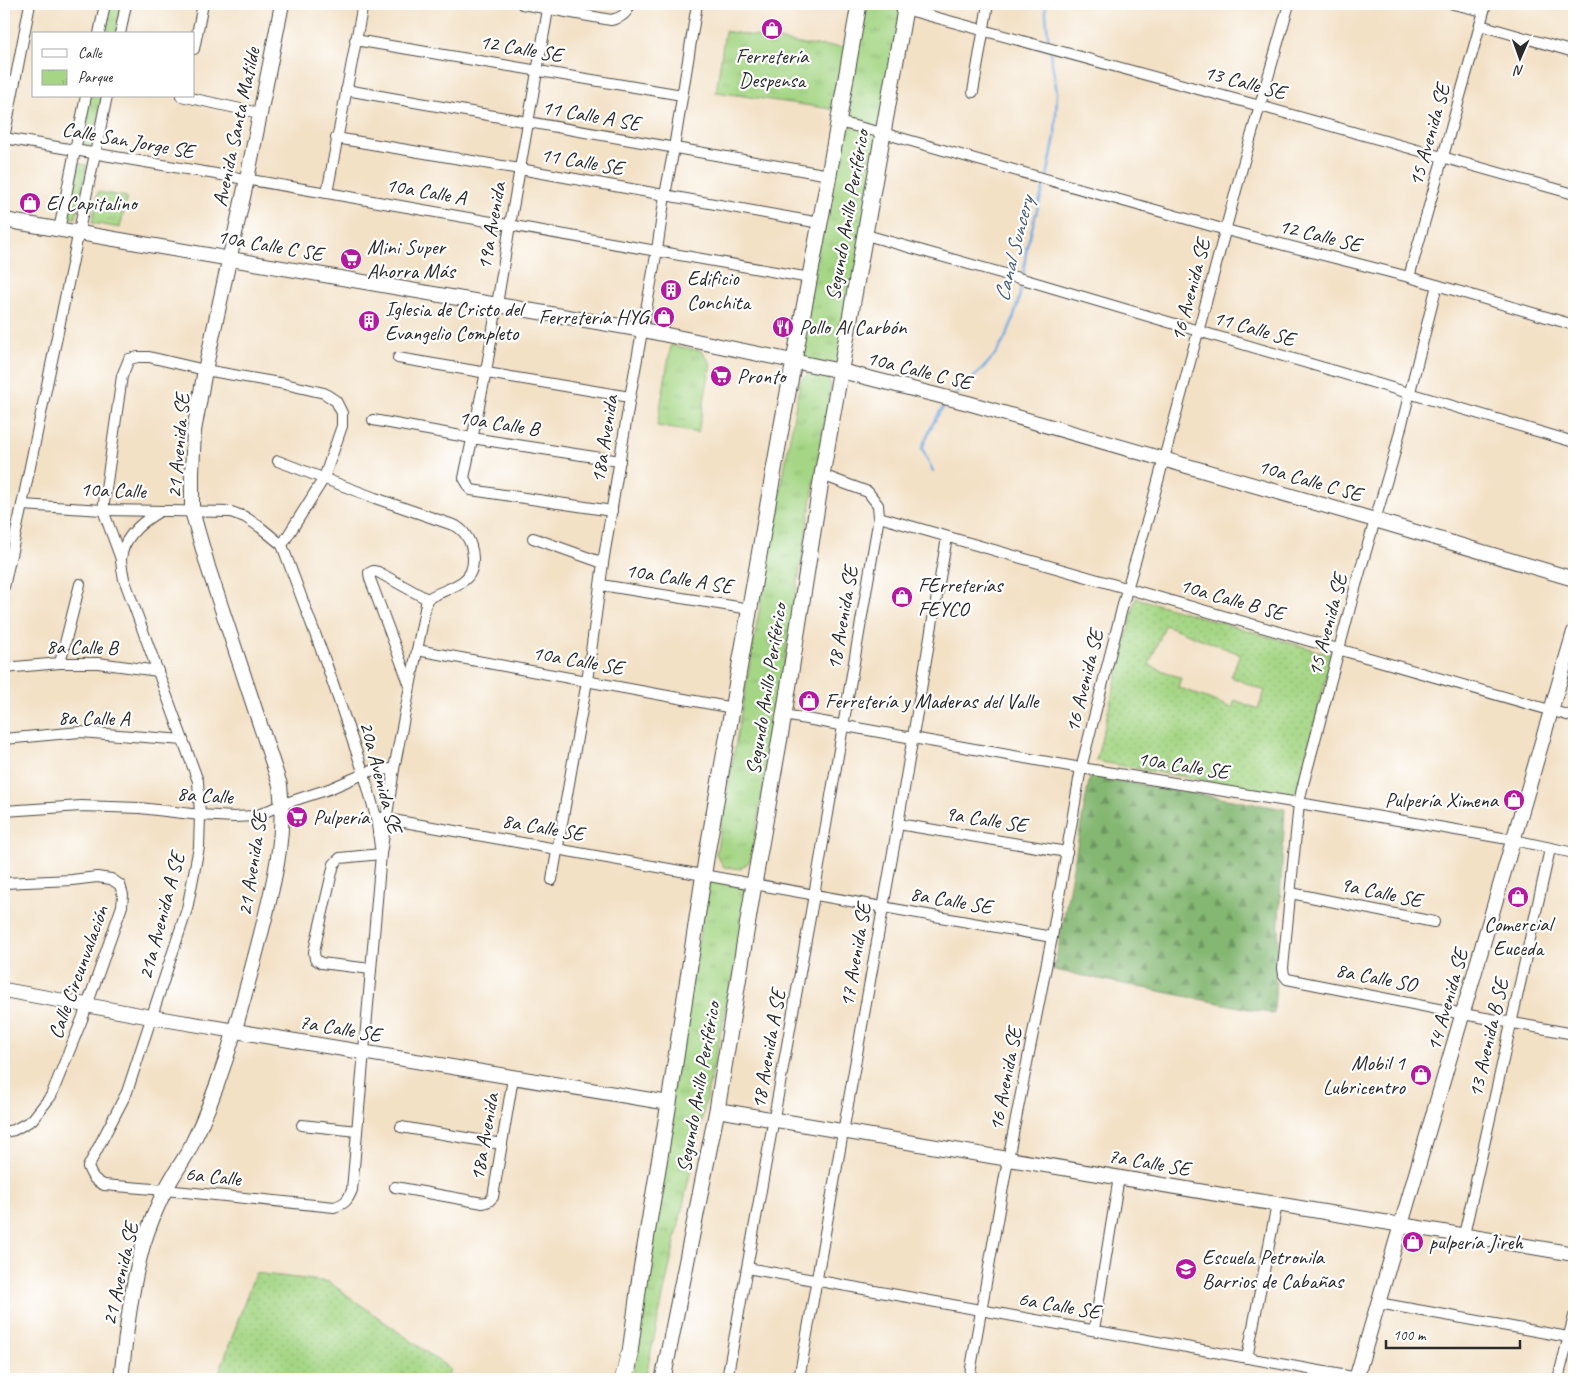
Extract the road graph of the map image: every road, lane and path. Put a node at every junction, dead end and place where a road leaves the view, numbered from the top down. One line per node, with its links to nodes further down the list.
1 (30, 4): 36 (street)
2 (105, 4): 18 (street)
3 (126, 4): 19 (street)
4 (203, 4): 22 (street)
5 (282, 4): 32 (street, Avenida Santa Matilde)
6 (363, 4): 21 (street)
7 (522, 4): 14 (street)
8 (630, 4): 14 (street)
9 (697, 4): 27 (street, 18a Avenida)
10 (858, 4): 33 (main road, Segundo Anillo Periférico)
11 (988, 4): 20 (street)
12 (1289, 4): 31 (street, 16 Avenida SE)
13 (1453, 4): 16 (street)
14 (549, 6): 24 (street, 19a Avenida)
15 (906, 7): 20 (street, 13 Calle SE); 35 (main road, Segundo Anillo Periférico)
16 (1484, 7): 17 (street, 15 Avenida SE)
17 (1480, 25): 23 (street); 41 (street, 15 Avenida SE)
18 (99, 32)
19 (120, 32)
20 (984, 32): 26 (street); 31 (street, 13 Calle SE)
21 (355, 40): 24 (street, 12 Calle SE); 25 (street)
22 (195, 44)
23 (1574, 52)
24 (538, 70): 27 (street, 12 Calle SE); 34 (street, 19a Avenida)
25 (346, 90): 34 (street, 11 Calle A SE); 37 (street)
26 (973, 92)
27 (682, 95): 38 (street, 18a Avenida)
28 (86, 98): 39 (street)
29 (107, 98): 40 (street)
30 (192, 98): 32 (street)
31 (1260, 106): 41 (street, 13 Calle SE); 52 (street, 16 Avenida SE)
32 (259, 113): 44 (street, Avenida Santa Matilde)
33 (838, 122): 35 (street); 43 (main road, Segundo Anillo Periférico)
34 (528, 123): 38 (street, 11 Calle A SE); 42 (street, 19a Avenida)
35 (884, 133): 52 (street, 12 Calle SE); 54 (main road, Segundo Anillo Periférico)
36 (4, 138): 39 (street, Calle San Jorge SE)
37 (336, 138): 42 (street, 11 Calle SE); 45 (street)
38 (674, 148): 43 (street, 11 Calle A SE); 47 (street, 18a Avenida)
39 (75, 150): 40 (street, Calle San Jorge SE); 51 (street)
40 (95, 154): 44 (street, Calle San Jorge SE); 53 (street)
41 (1442, 158): 46 (street, 13 Calle SE); 57 (street, 15 Avenida SE)
42 (520, 169): 47 (street, 11 Calle SE); 50 (street, 19a Avenida)
43 (830, 175): 49 (main road, Segundo Anillo Periférico)
44 (247, 179): 45 (street, 10a Calle A); 56 (street, Avenida Santa Matilde)
45 (327, 193): 50 (street, 10a Calle A)
46 (1574, 194)
47 (665, 195): 49 (street, 11 Calle SE); 55 (street, 18a Avenida)
48 (4, 220): 51 (street, 10a Calle C SE)
49 (820, 223): 58 (main road, Segundo Anillo Periférico)
50 (510, 225): 55 (street, 10a Calle A); 60 (street, 19a Avenida)
51 (59, 230): 53 (street, 10a Calle C SE)
52 (1226, 230): 57 (street, 12 Calle SE); 63 (street, 16 Avenida SE)
53 (79, 234): 56 (street, 10a Calle C SE); 79 (street)
54 (866, 235): 63 (street, 11 Calle SE); 67 (main road, Segundo Anillo Periférico)
55 (657, 250): 58 (street, 10a Calle A); 62 (street, 18a Avenida)
56 (229, 258): 60 (street, 10a Calle C SE); 66 (street, 21 Avenida SE)
57 (1409, 277): 59 (street, 12 Calle SE)
58 (810, 278): 65 (main road, Segundo Anillo Periférico)
59 (1437, 285): 61 (street, 12 Calle SE); 69 (street, 15 Avenida SE)
60 (496, 304): 62 (street, 10a Calle C SE); 68 (street, 19a Avenida)
61 (1574, 325)
62 (643, 330): 65 (street, 10a Calle C SE); 70 (street, 18a Avenida)
63 (1198, 331): 69 (street, 11 Calle SE); 75 (street, 16 Avenida SE)
64 (398, 358): 68 (street)
65 (794, 361): 67 (street, 10a Calle C SE); 97 (main road, Segundo Anillo Periférico)
66 (205, 370): 78 (street); 80 (street); 82 (street, 21 Avenida SE)
67 (841, 371): 75 (street, 10a Calle C SE); 77 (main road, Segundo Anillo Periférico)
68 (486, 372): 70 (street); 72 (street, 19a Avenida)
69 (1410, 393): 73 (street, 11 Calle SE); 85 (street, 15 Avenida SE)
70 (630, 396): 76 (street, 18a Avenida)
71 (373, 420): 72 (street, 10a Calle B)
72 (472, 438): 76 (street, 10a Calle B); 83 (street, 19a Avenida)
73 (1574, 442)
74 (278, 460): 78 (street)
75 (1164, 460): 85 (street, 10a Calle C SE); 95 (street, 16 Avenida SE)
76 (620, 461): 83 (street, 18a Avenida)
77 (822, 475): 84 (street); 108 (main road, Segundo Anillo Periférico)
78 (324, 478): 88 (street); 96 (street)
79 (22, 505): 80 (street, 10a Calle); 94 (street)
80 (103, 510): 81 (street, 10a Calle); 89 (street, 21a Avenida A SE)
81 (160, 510): 82 (street, 10a Calle); 89 (street)
82 (192, 511): 88 (street, 10a Calle); 118 (street, 21 Avenida SE)
83 (612, 511): 90 (street, 18a Avenida)
84 (879, 517): 86 (street, 10a Calle B SE); 110 (street, 18 Avenida SE)
85 (1375, 520): 91 (street, 10a Calle C SE); 100 (street, 15 Avenida SE)
86 (947, 537): 95 (street, 10a Calle B SE); 111 (street, 17 Avenida SE)
87 (533, 538): 90 (street)
88 (282, 545): 116 (street, 20a Avenida SE)
89 (121, 559): 103 (street, 21a Avenida A SE)
90 (603, 563): 93 (street, 18a Avenida)
91 (1574, 579)
92 (80, 584): 101 (street)
93 (601, 585): 97 (street, 10a Calle A SE); 104 (street, 18a Avenida)
94 (4, 587)
95 (1127, 589): 100 (street, 10a Calle B SE); 114 (street, 16 Avenida SE)
96 (427, 599): 99 (street); 105 (street)
97 (750, 609): 106 (main road, Segundo Anillo Periférico)
98 (1574, 632): 107 (street, 14 Avenida SE)
99 (417, 650): 104 (street, 10a Calle SE); 105 (street)
100 (1339, 650): 107 (street, 10a Calle B SE); 117 (street, 15 Avenida SE)
101 (60, 663): 102 (street, 8a Calle B); 103 (street, 8a Calle B)
102 (4, 668)
103 (158, 671): 113 (street, 21a Avenida A SE)
104 (587, 681): 106 (street, 10a Calle SE); 124 (street, 18a Avenida)
105 (410, 687): 115 (street)
106 (733, 708): 129 (main road, Segundo Anillo Periférico)
107 (1552, 711): 109 (street, 10a Calle B SE); 123 (street, 14 Avenida SE)
108 (784, 715): 110 (street, 10a Calle SE); 132 (main road, Segundo Anillo Periférico)
109 (1574, 717)
110 (843, 726): 111 (street, 10a Calle SE); 134 (street, 18 Avenida A SE)
111 (913, 737): 114 (street, 10a Calle SE); 122 (street, 17 Avenida SE)
112 (4, 739): 113 (street, 8a Calle A)
113 (183, 740): 120 (street, 21a Avenida A SE)
114 (1081, 768): 117 (street, 10a Calle SE); 126 (street, 16 Avenida SE)
115 (394, 769): 116 (street, 8a Calle); 121 (street)
116 (364, 774): 118 (street, 8a Calle); 121 (street, 20a Avenida SE)
117 (1300, 803): 123 (street, 10a Calle SE); 133 (street, 15 Avenida SE)
118 (282, 804): 120 (street, 8a Calle); 145 (street, 21 Avenida SE)
119 (4, 811): 120 (street, 8a Calle)
120 (200, 815): 143 (street, 21a Avenida A SE)
121 (381, 817): 124 (street, 8a Calle SE); 128 (street, 20a Avenida SE)
122 (898, 824): 126 (street, 9a Calle SE); 135 (street, 17 Avenida SE)
123 (1514, 840): 125 (street, 10a Calle SE); 142 (street, 14 Avenida SE)
124 (558, 849): 129 (street, 8a Calle SE); 130 (street, 18a Avenida)
125 (1550, 849): 127 (street, 10a Calle SE); 144 (street, 13 Avenida B SE)
126 (1067, 852): 137 (street, 16 Avenida SE)
127 (1574, 853)
128 (381, 854): 138 (street, 20a Avenida SE); 138 (street)
129 (704, 875): 132 (street, 8a Calle SE); 149 (main road, Segundo Anillo Periférico)
130 (552, 880)
131 (4, 883): 141 (street, Calle Circunvalación)
132 (754, 884): 134 (street, 8a Calle SE); 150 (main road, Segundo Anillo Periférico)
133 (1291, 892): 136 (street, 9a Calle SE); 139 (street, 15 Avenida SE)
134 (814, 895): 135 (street, 8a Calle SE); 151 (street, 18 Avenida A SE)
135 (883, 907): 137 (street, 8a Calle SE); 155 (street, 17 Avenida SE)
136 (1434, 922)
137 (1052, 937): 158 (street, 16 Avenida SE)
138 (372, 969): 147 (street, 20a Avenida SE)
139 (1288, 979): 142 (street, 8a Calle SO)
140 (4, 990): 141 (street, 7a Calle SE)
141 (87, 1005): 143 (street, 7a Calle SE); 156 (street, Calle Circunvalación)
142 (1464, 1014): 144 (street, 8a Calle SO); 165 (street, 14 Avenida SE)
143 (151, 1017): 145 (street, 7a Calle SE); 159 (street, 21a Avenida A SE)
144 (1510, 1023): 146 (street, 8a Calle SO); 166 (street, 13 Avenida B SE)
145 (236, 1030): 147 (street, 7a Calle SE); 162 (street, 21 Avenida SE)
146 (1574, 1034)
147 (364, 1053): 148 (street, 7a Calle SE); 154 (street, 20a Avenida SE)
148 (513, 1078): 149 (street, 7a Calle SE); 157 (street, 18a Avenida)
149 (669, 1103): 175 (main road, Segundo Anillo Periférico)
150 (717, 1110): 151 (street, 7a Calle SE); 179 (main road, Segundo Anillo Periférico)
151 (774, 1119): 155 (street, 7a Calle SE); 168 (street, 18 Avenida A SE)
152 (302, 1125): 154 (street)
153 (401, 1127): 157 (street)
154 (357, 1131): 163 (street, 20a Avenida SE)
155 (843, 1131): 158 (street, 7a Calle SE); 169 (street, 17 Avenida SE)
156 (4, 1132)
157 (502, 1144): 161 (street, 18a Avenida)
158 (1008, 1158): 160 (street, 7a Calle SE); 171 (street, 16 Avenida SE)
159 (88, 1167): 162 (street, 6a Calle)
160 (1120, 1177): 164 (street, 7a Calle SE); 173 (street)
161 (395, 1187)
162 (165, 1190): 163 (street, 6a Calle); 177 (street, 21 Avenida SE)
163 (343, 1204)
164 (1277, 1204): 165 (street, 7a Calle SE); 176 (street)
165 (1402, 1225): 166 (street, 7a Calle SE); 170 (street, 14 Avenida SE)
166 (1464, 1235): 167 (street, 7a Calle SE)
167 (1574, 1254)
168 (747, 1268): 169 (street, 6a Calle SE); 180 (street, 18 Avenida A SE)
169 (817, 1280): 171 (street, 6a Calle SE); 181 (street, 17 Avenida SE)
170 (1378, 1303): 174 (street); 183 (street, 14 Avenida SE)
171 (981, 1310): 173 (street, 6a Calle SE); 182 (street, 16 Avenida SE)
172 (1574, 1316): 174 (street)
173 (1094, 1330): 176 (street, 6a Calle SE)
174 (1572, 1337): 184 (street)
175 (629, 1357): 178 (highway)
176 (1247, 1358): 183 (street, 6a Calle SE)
177 (121, 1379)
178 (626, 1379)
179 (663, 1379)
180 (727, 1379)
181 (799, 1379)
182 (969, 1379)
183 (1359, 1379)
184 (1558, 1379)

